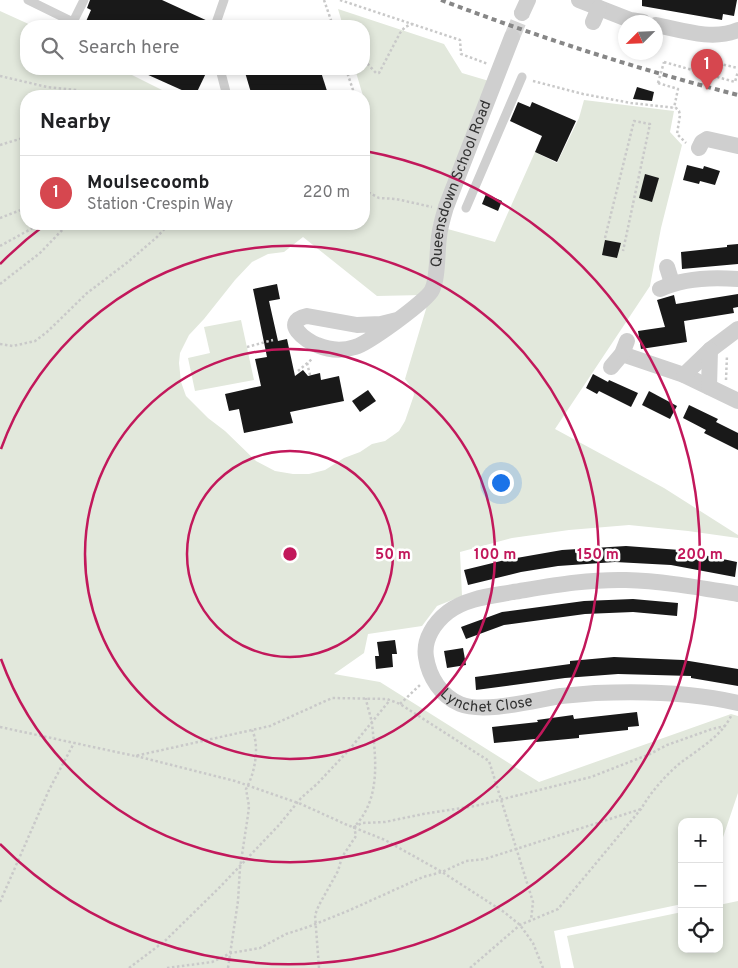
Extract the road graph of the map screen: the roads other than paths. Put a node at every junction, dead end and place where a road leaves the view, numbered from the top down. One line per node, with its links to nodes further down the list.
1 (28, 0): 6 (lane)
2 (84, 0): 7 (lane)
3 (224, 0): 8 (lane)
4 (579, 0): 5 (street)
5 (618, 18)
6 (69, 20)
7 (74, 20)
8 (217, 20)
9 (663, 26): 10 (street)
10 (738, 30)
11 (512, 37): 20 (street, Queensdown School Road)
12 (222, 75): 14 (lane)
13 (522, 77): 17 (lane)
14 (225, 90)
15 (738, 146): 16 (street)
16 (694, 148)
17 (466, 208)
18 (667, 267): 19 (street)
19 (738, 279)
20 (397, 320): 20 (street, Queensdown School Road)
21 (738, 329): 22 (street)
22 (710, 350): 24 (street); 25 (street)
23 (611, 367): 24 (street)
24 (684, 375): 25 (street)
25 (709, 387): 26 (street)
26 (738, 402)
27 (738, 594): 28 (street, Lynchet Close)
28 (736, 703)

